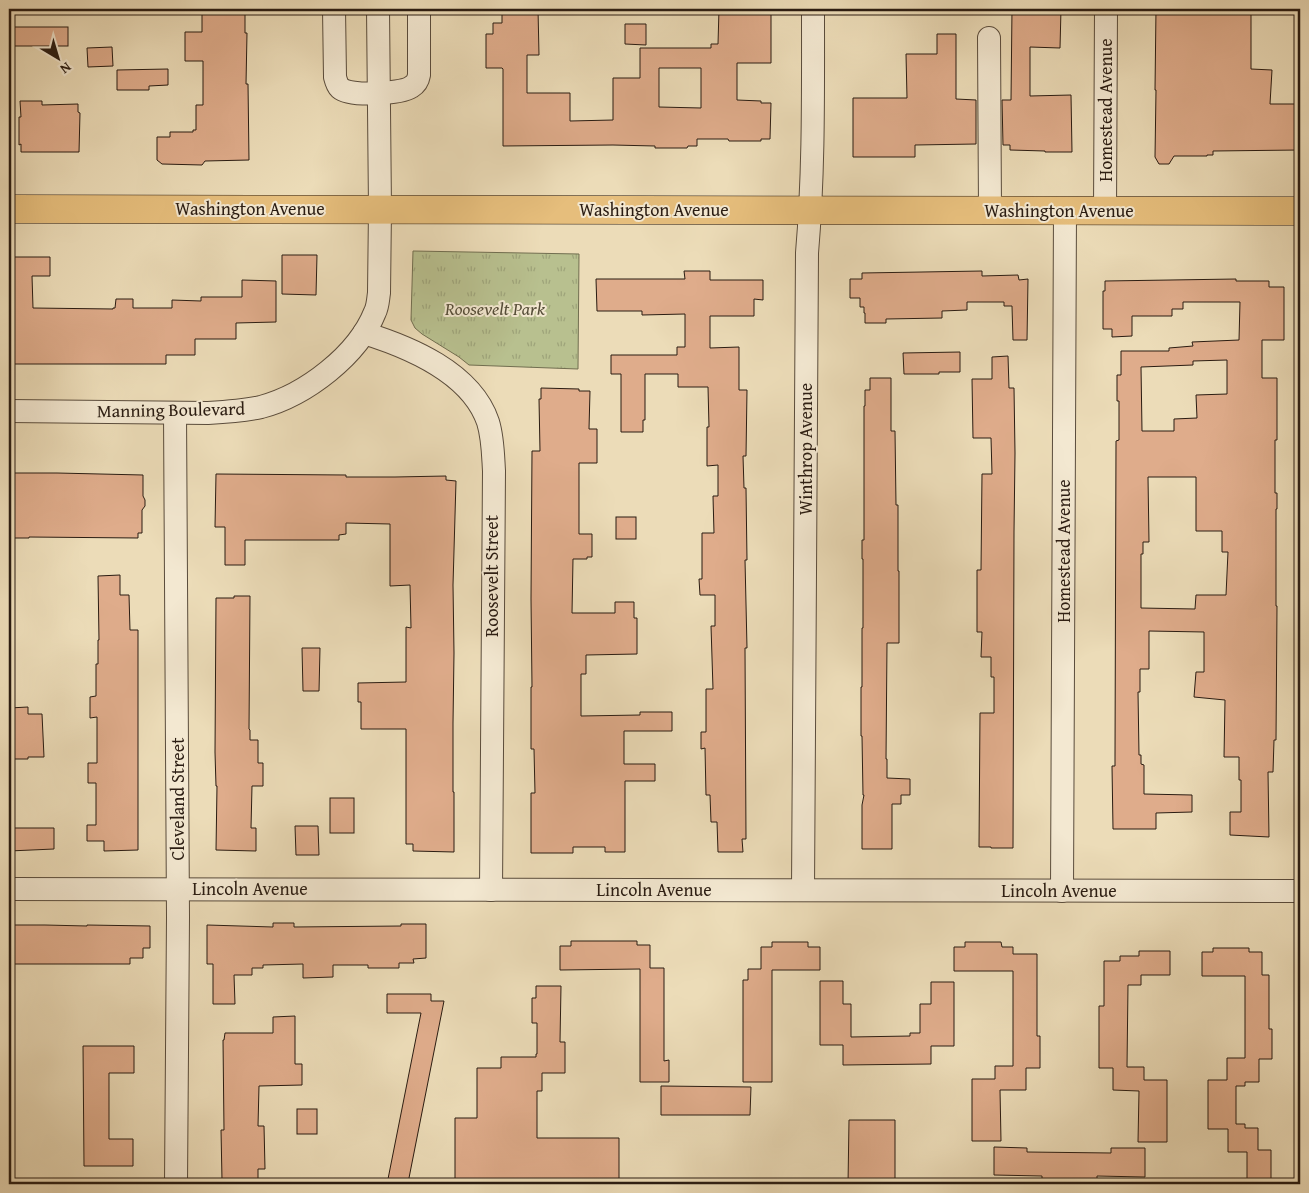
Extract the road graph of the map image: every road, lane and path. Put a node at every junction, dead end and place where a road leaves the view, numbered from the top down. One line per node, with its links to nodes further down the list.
1 (334, 9): 7 (street)
2 (378, 9): 7 (street, Manning Boulevard)
3 (419, 9): 7 (street)
4 (813, 9): 10 (street, Winthrop Avenue)
5 (1106, 9): 13 (street, Homestead Avenue)
6 (989, 38): 11 (street)
7 (379, 93): 9 (street, Manning Boulevard)
8 (9, 209): 9 (main road, Washington Avenue)
9 (380, 209): 10 (main road, Washington Avenue); 15 (street, Manning Boulevard)
10 (811, 210): 11 (main road, Washington Avenue); 21 (street, Winthrop Avenue)
11 (990, 211): 12 (main road, Washington Avenue)
12 (1065, 211): 13 (main road, Washington Avenue); 22 (street, Homestead Avenue)
13 (1106, 211): 14 (main road, Washington Avenue)
14 (1300, 211)
15 (364, 333): 17 (street, Manning Boulevard); 20 (street, Roosevelt Street)
16 (9, 411): 17 (street, Manning Boulevard)
17 (175, 413): 19 (street, Cleveland Street)
18 (9, 889): 19 (street, Lincoln Avenue)
19 (178, 889): 20 (street, Lincoln Avenue); 24 (street, Cleveland Street)
20 (491, 890): 21 (street, Lincoln Avenue)
21 (803, 890): 22 (street, Lincoln Avenue)
22 (1062, 891): 23 (street, Lincoln Avenue)
23 (1300, 891)
24 (176, 1184)

